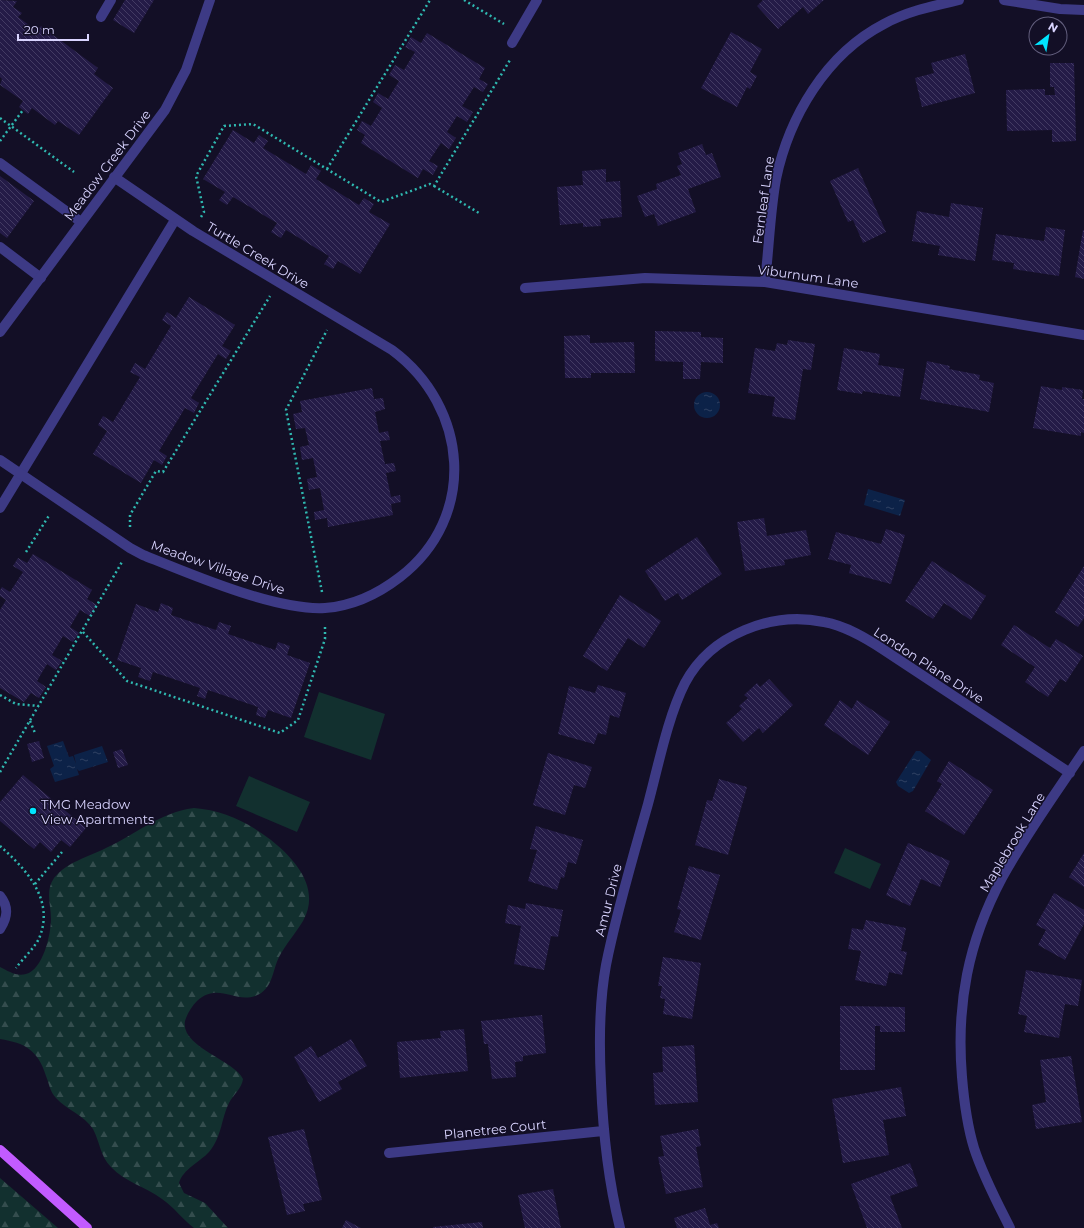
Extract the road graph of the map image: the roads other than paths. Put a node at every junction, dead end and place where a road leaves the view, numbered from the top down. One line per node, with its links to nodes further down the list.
1 (111, 0): 7 (street)
2 (210, 0): 10 (street, Meadow Creek Drive)
3 (537, 0): 8 (street)
4 (960, 0): 15 (street, Fernleaf Lane)
5 (1004, 0): 6 (street)
6 (1084, 10)
7 (101, 17)
8 (512, 43)
9 (0, 163): 12 (street)
10 (114, 177): 11 (street, Turtle Creek Drive); 12 (street, Meadow Creek Drive)
11 (175, 220): 19 (street, Turtle Creek Drive); 21 (street)
12 (82, 222): 14 (street, Meadow Creek Drive)
13 (0, 247): 14 (street)
14 (40, 278): 17 (street, Meadow Creek Drive)
15 (765, 282): 16 (street, Viburnum Lane); 18 (street, Viburnum Lane)
16 (525, 288)
17 (0, 332)
18 (1084, 335)
19 (392, 350): 21 (street, Meadow Village Drive)
20 (0, 460): 21 (street, Meadow Village Drive)
21 (20, 474): 22 (street)
22 (0, 508)
23 (761, 623): 25 (street, London Plane Drive); 28 (street, Amur Drive)
24 (1084, 752): 25 (street, Maplebrook Lane)
25 (1070, 773): 33 (street, Maplebrook Lane)
26 (0, 896): 27 (street)
27 (0, 929)
28 (603, 1131): 30 (street, Planetree Court); 32 (street, Amur Drive)
29 (0, 1150): 31 (main road)
30 (389, 1153)
31 (87, 1228)
32 (620, 1228)
33 (1010, 1228)

